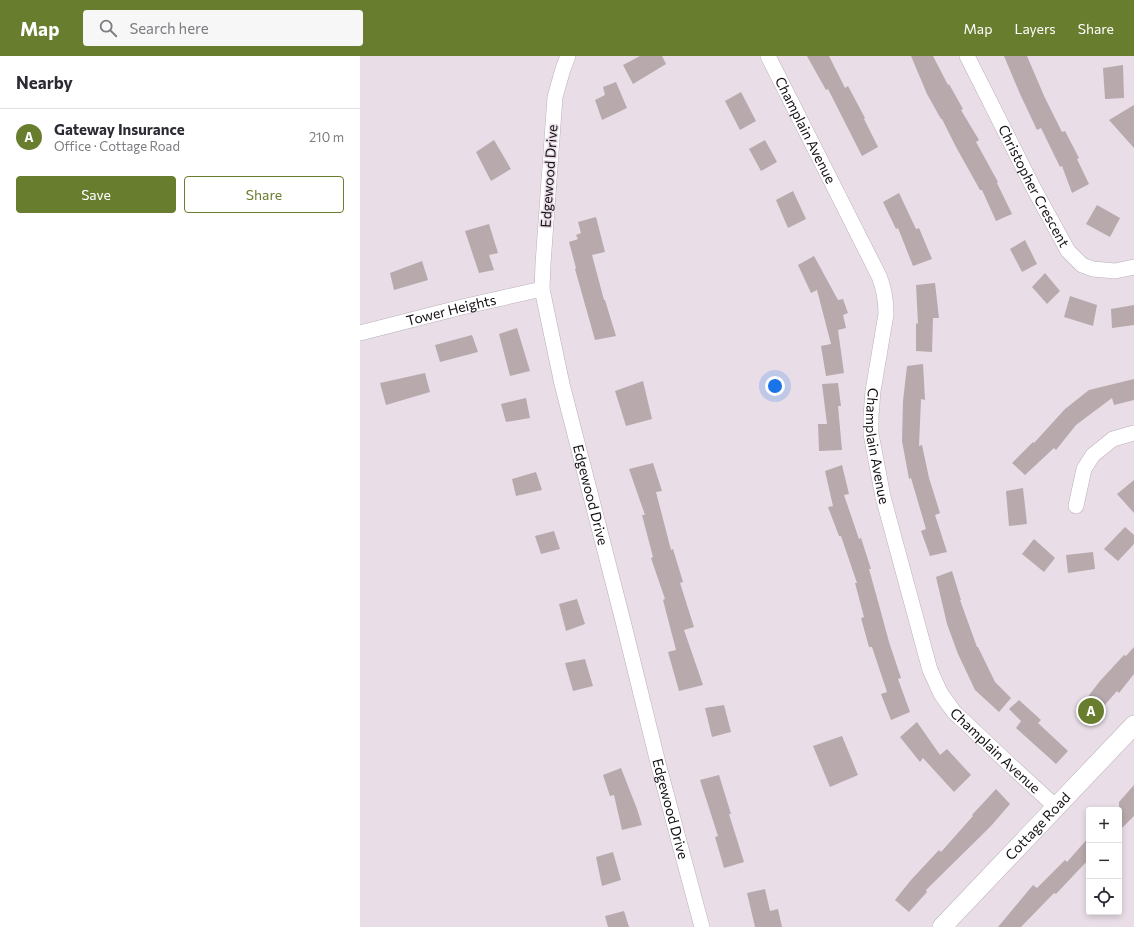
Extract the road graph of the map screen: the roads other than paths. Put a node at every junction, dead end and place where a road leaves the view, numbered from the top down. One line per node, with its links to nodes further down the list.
1 (568, 56): 5 (street, Edgewood Drive)
2 (768, 56): 10 (street, Champlain Avenue)
3 (967, 56): 4 (street, Christopher Crescent)
4 (1134, 268)
5 (542, 289): 6 (street, Tower Heights); 11 (street, Edgewood Drive)
6 (360, 333)
7 (1134, 433): 8 (street)
8 (1076, 506)
9 (1134, 725): 10 (street, Cottage Road)
10 (1056, 807): 12 (street, Cottage Road)
11 (702, 927)
12 (942, 927)

